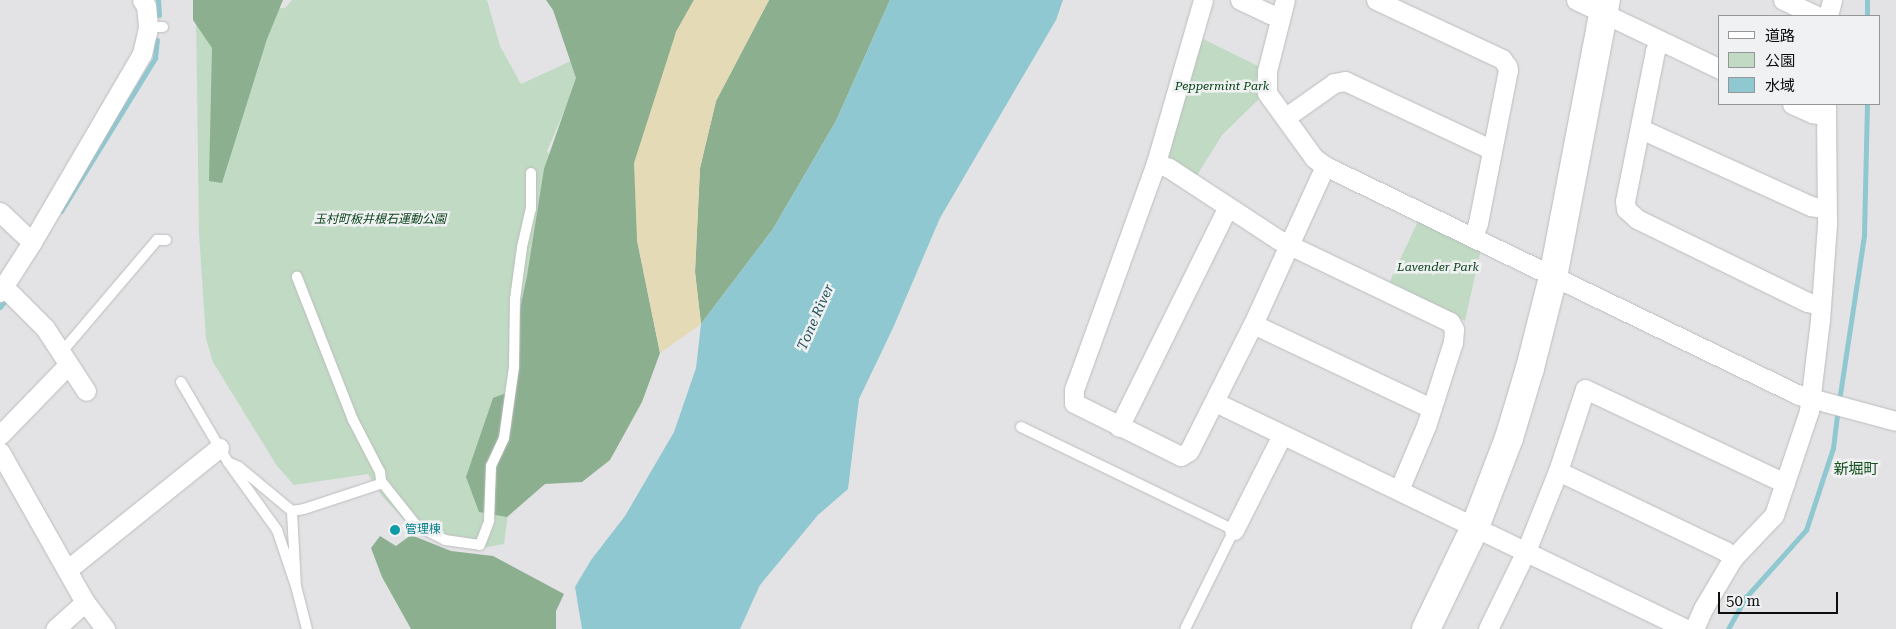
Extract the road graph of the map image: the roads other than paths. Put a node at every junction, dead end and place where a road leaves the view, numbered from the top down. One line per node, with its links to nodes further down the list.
1 (142, 0): 27 (street)
2 (1203, 0): 19 (street)
3 (1240, 0): 9 (street)
4 (1376, 0): 18 (street)
5 (1576, 0): 8 (street)
6 (1783, 0): 10 (street)
7 (1832, 0): 11 (street)
8 (1605, 7): 12 (street); 30 (street)
9 (1283, 8): 16 (street)
10 (1816, 15)
11 (1828, 15)
12 (1660, 41): 13 (street); 17 (street)
13 (1718, 68)
14 (1794, 105): 15 (street)
15 (1825, 109): 23 (street)
16 (1286, 118): 18 (street); 20 (street)
17 (1641, 129): 23 (street); 32 (street)
18 (1492, 150): 25 (street)
19 (1156, 162): 22 (street); 42 (street)
20 (1325, 166): 25 (street); 28 (street)
21 (531, 173): 48 (lane)
22 (1227, 208): 28 (street); 42 (street)
23 (1826, 209): 32 (street)
24 (0, 212): 27 (street)
25 (1473, 237): 30 (street)
26 (166, 240): 34 (lane)
27 (32, 242): 31 (street)
28 (1290, 246): 33 (street); 39 (street)
29 (297, 277): 48 (lane)
30 (1553, 277): 37 (street); 52 (street)
31 (2, 289): 34 (street)
32 (1821, 306): 37 (street)
33 (1253, 324): 38 (street); 39 (street)
34 (64, 360): 36 (street); 43 (street)
35 (181, 382): 46 (lane)
36 (86, 391)
37 (1819, 401): 40 (street); 49 (street)
38 (1215, 402): 42 (street); 44 (street)
39 (1430, 408): 50 (street)
40 (1896, 421)
41 (1021, 427): 53 (lane)
42 (1118, 427)
43 (0, 435)
44 (1282, 435): 50 (street); 53 (street)
45 (0, 452): 56 (street)
46 (223, 455): 51 (lane); 56 (street); 57 (lane)
47 (1558, 471): 49 (street); 54 (street); 55 (street)
48 (382, 481): 51 (lane)
49 (1785, 483): 55 (street)
50 (1399, 490): 52 (street)
51 (292, 510): 57 (lane)
52 (1474, 527): 54 (street); 63 (street)
53 (1234, 530): 60 (lane)
54 (1526, 551): 64 (street); 65 (street)
55 (1733, 558): 66 (street)
56 (67, 570): 58 (street)
57 (296, 586): 59 (lane)
58 (85, 602): 61 (street); 62 (street)
59 (304, 628)
60 (1187, 628)
61 (55, 629)
62 (105, 629)
63 (1426, 629)
64 (1488, 629)
65 (1686, 629)
66 (1694, 629)

